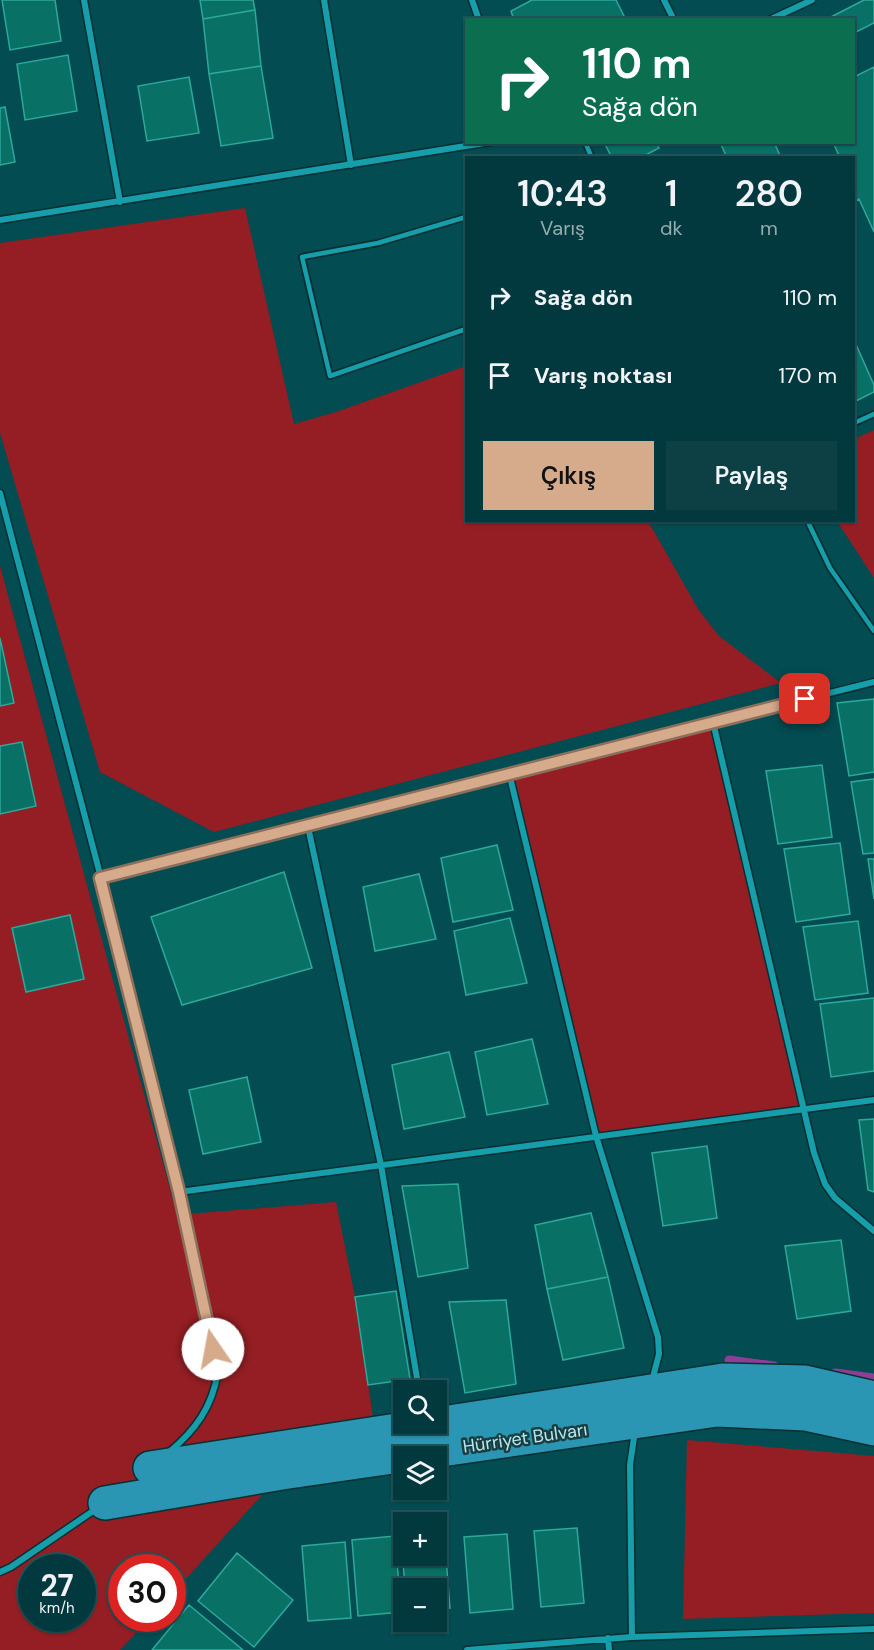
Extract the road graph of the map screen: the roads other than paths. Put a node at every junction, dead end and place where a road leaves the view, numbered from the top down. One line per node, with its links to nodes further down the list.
1 (84, 0): 11 (street)
2 (324, 0): 10 (street)
3 (472, 0): 6 (street)
4 (664, 0): 7 (street)
5 (812, 0): 8 (street)
6 (479, 18)
7 (673, 18)
8 (773, 18)
9 (479, 144): 10 (street)
10 (351, 165): 11 (street)
11 (120, 202): 13 (street)
12 (465, 217): 14 (lane)
13 (0, 220)
14 (465, 329)
15 (874, 414): 16 (lane)
16 (855, 423)
17 (0, 494): 24 (street)
18 (808, 522): 19 (lane)
19 (874, 631)
20 (874, 682): 21 (street)
21 (713, 722): 22 (street); 26 (street)
22 (509, 773): 23 (street); 27 (street)
23 (308, 826): 24 (street); 28 (street)
24 (100, 878): 29 (street)
25 (874, 1100): 26 (street)
26 (804, 1110): 27 (street); 30 (street)
27 (596, 1136): 28 (street); 33 (street)
28 (381, 1165): 29 (street); 31 (street)
29 (179, 1192): 36 (street)
30 (874, 1231)
31 (418, 1380)
32 (874, 1398): 33 (main road, Hürriyet Bulvarı)
33 (643, 1407): 34 (main road, Hürriyet Bulvarı); 35 (main road, Hürriyet Bulvarı); 40 (street)
34 (874, 1429)
35 (427, 1435): 36 (main road, Hürriyet Bulvarı); 37 (main road, Hürriyet Bulvarı)
36 (153, 1465)
37 (109, 1499): 38 (street)
38 (0, 1572)
39 (874, 1629): 40 (street)
40 (632, 1637): 41 (street)
41 (608, 1638): 42 (street); 43 (street)
42 (467, 1650)
43 (609, 1650)

